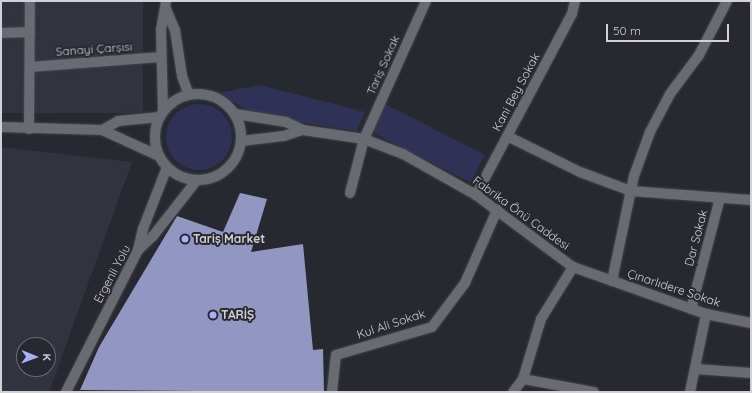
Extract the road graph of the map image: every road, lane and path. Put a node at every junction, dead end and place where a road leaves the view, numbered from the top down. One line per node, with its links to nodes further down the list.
1 (30, 1): 6 (street)
2 (426, 1): 18 (street, Tariş Sokak)
3 (575, 1): 17 (street, Kani Bey Sokak)
4 (727, 1): 23 (street)
5 (166, 5): 8 (street); 10 (street)
6 (30, 32): 7 (street); 9 (street)
7 (1, 33)
8 (161, 57): 9 (street, Sanayi Çarşısı); 11 (street)
9 (30, 67): 14 (street)
10 (189, 95): 11 (street); 12 (street)
11 (161, 114): 15 (street); 20 (street)
12 (235, 114): 16 (street, Fabrika Önü Caddesi); 19 (street)
13 (1, 127): 14 (street)
14 (29, 129): 15 (street)
15 (102, 130): 20 (street)
16 (303, 130): 18 (street, Fabrika Önü Caddesi); 19 (street, Fabrika Önü Caddesi)
17 (508, 136): 23 (street); 25 (street, Kani Bey Sokak)
18 (364, 139): 24 (street, Tariş Sokak); 25 (street, Fabrika Önü Caddesi)
19 (241, 140): 22 (street)
20 (159, 156): 21 (street)
21 (167, 167): 22 (street); 29 (street)
22 (198, 180): 29 (street, Ergenli Yolu)
23 (631, 191): 26 (street); 31 (street)
24 (350, 193)
25 (476, 195): 28 (street, Fabrika Önü Caddesi)
26 (720, 198): 27 (street); 32 (street, Dar Sokak)
27 (751, 200)
28 (497, 210): 30 (street, Fabrika Önü Caddesi); 39 (street, Kul Ali Sokak)
29 (138, 250): 38 (street, Ergenli Yolu)
30 (573, 267): 31 (street, Fabrika Önü Caddesi); 37 (street)
31 (612, 280): 32 (street, Çınarlıdere Sokak)
32 (691, 308): 33 (street, Çınarlıdere Sokak)
33 (706, 314): 34 (street, Çınarlıdere Sokak); 35 (street)
34 (751, 323)
35 (696, 369): 36 (street); 42 (street)
36 (751, 373)
37 (523, 379): 40 (street); 41 (street)
38 (66, 392)
39 (332, 392)
40 (513, 392)
41 (594, 392)
42 (690, 392)

